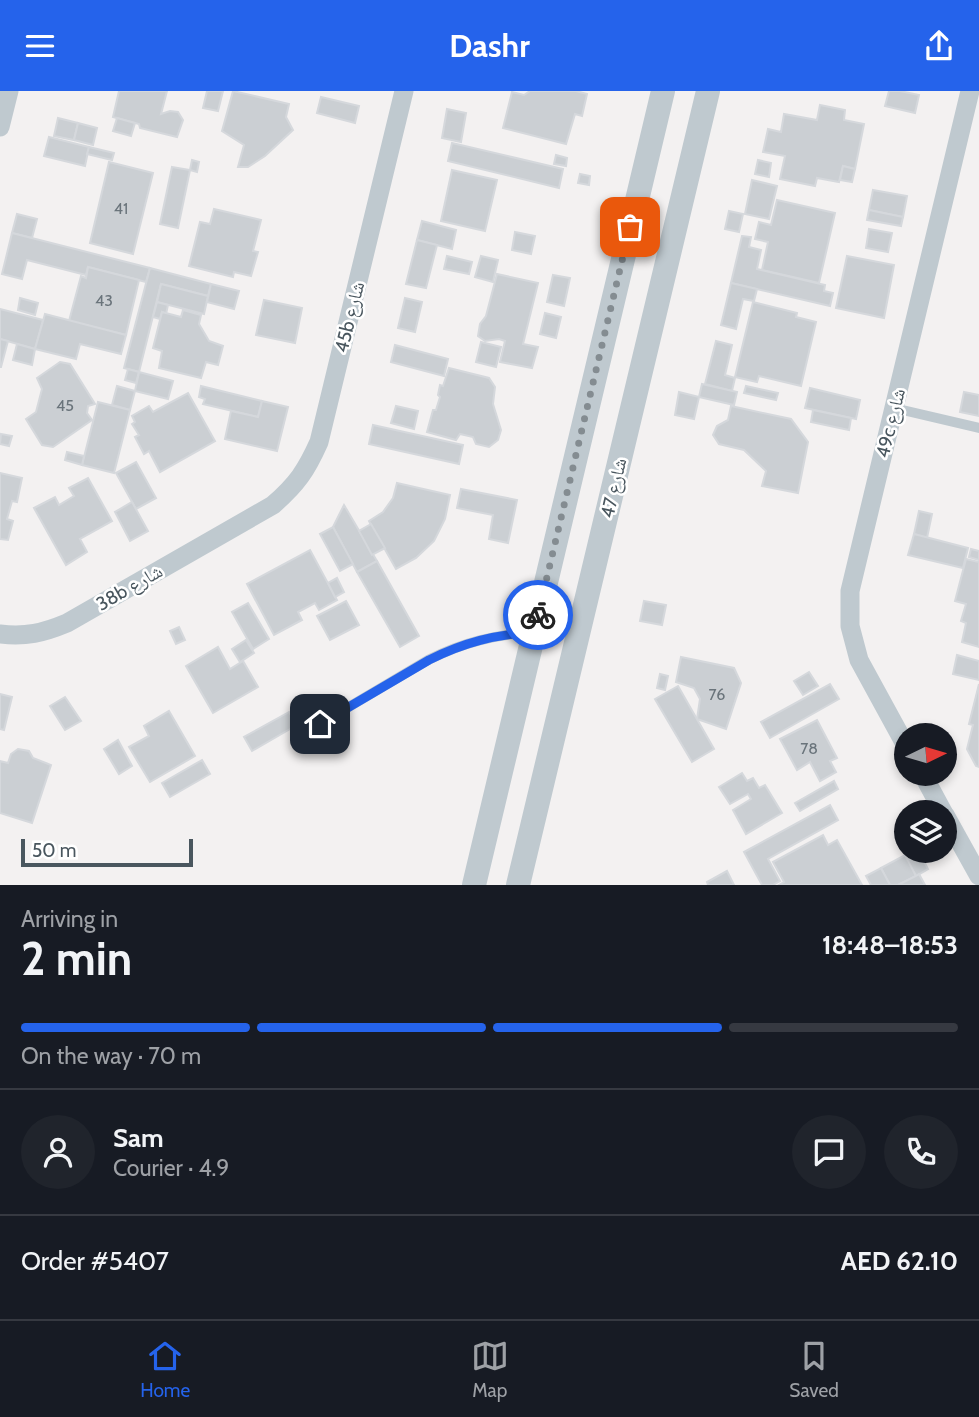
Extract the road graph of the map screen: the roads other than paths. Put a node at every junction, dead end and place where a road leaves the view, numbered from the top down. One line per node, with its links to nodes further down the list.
1 (9, 91): 6 (street)
2 (404, 91): 9 (street, 45b شارع)
3 (663, 91): 10 (street)
4 (708, 91): 17 (street, شارع 47)
5 (970, 91): 7 (street, 49c شارع)
6 (0, 127)
7 (894, 408): 8 (lane); 13 (street, 49c شارع)
8 (979, 428)
9 (251, 518): 11 (street, 38b شارع)
10 (534, 632): 12 (lane); 16 (street)
11 (0, 634)
12 (320, 724)
13 (894, 724)
14 (957, 836): 15 (street)
15 (979, 876)
16 (474, 885)
17 (518, 885)

